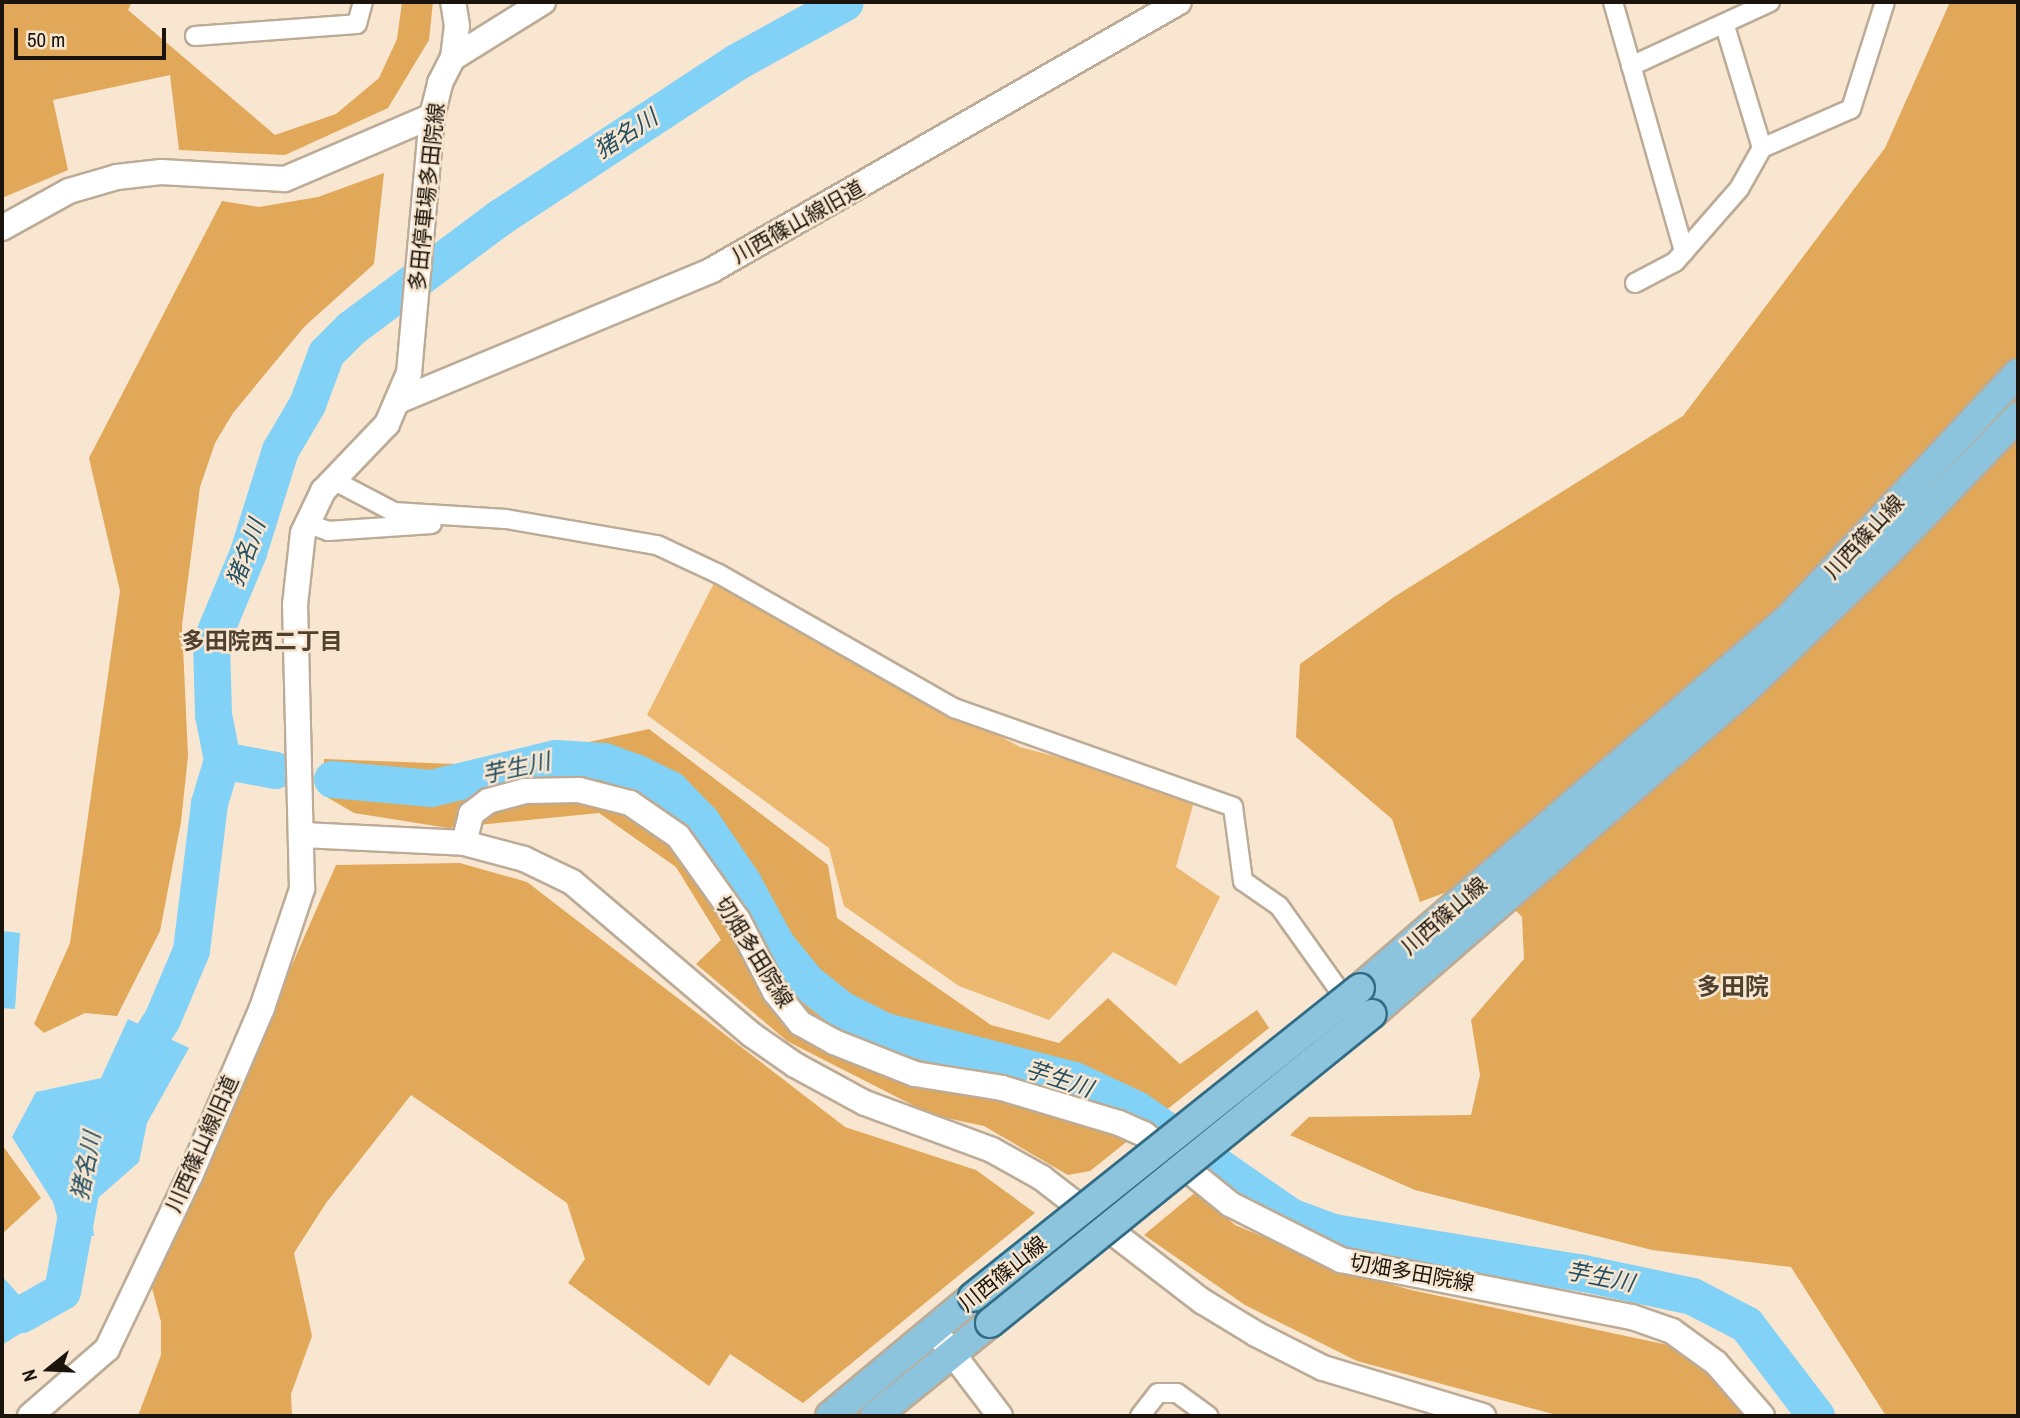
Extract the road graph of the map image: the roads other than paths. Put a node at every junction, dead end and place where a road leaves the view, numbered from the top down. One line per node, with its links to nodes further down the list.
1 (363, 2): 9 (street)
2 (453, 2): 10 (street, 多田停車場多田院線)
3 (543, 2): 10 (street)
4 (1179, 2): 18 (street, 川西篠山線旧道)
5 (1613, 2): 11 (street)
6 (1770, 2): 8 (street)
7 (1885, 2): 13 (street)
8 (1725, 26): 11 (street); 13 (street)
9 (195, 36)
10 (453, 58): 12 (street, 多田停車場多田院線)
11 (1631, 66): 15 (street)
12 (432, 116): 14 (street); 18 (street, 多田停車場多田院線)
13 (1762, 148): 15 (street)
14 (2, 228)
15 (1684, 252): 16 (street)
16 (1635, 283)
17 (2018, 373): 25 (main road, 川西篠山線)
18 (398, 401): 20 (street)
19 (2018, 417): 27 (main road, 川西篠山線, bridge)
20 (333, 480): 21 (street); 22 (street)
21 (506, 519): 22 (street); 25 (street)
22 (308, 524): 23 (street)
23 (303, 835): 24 (street); 28 (street, 川西篠山線旧道)
24 (464, 844): 34 (street); 35 (street, 切畑多田院線)
25 (1353, 994): 26 (main road, 川西篠山線, bridge)
26 (936, 1331): 27 (street); 29 (main road, 川西篠山線)
27 (953, 1354): 30 (main road, 川西篠山線); 31 (street)
28 (30, 1416)
29 (830, 1416)
30 (875, 1416)
31 (1000, 1416)
32 (1140, 1416): 33 (street)
33 (1209, 1416)
34 (1483, 1416)
35 (1762, 1416)

